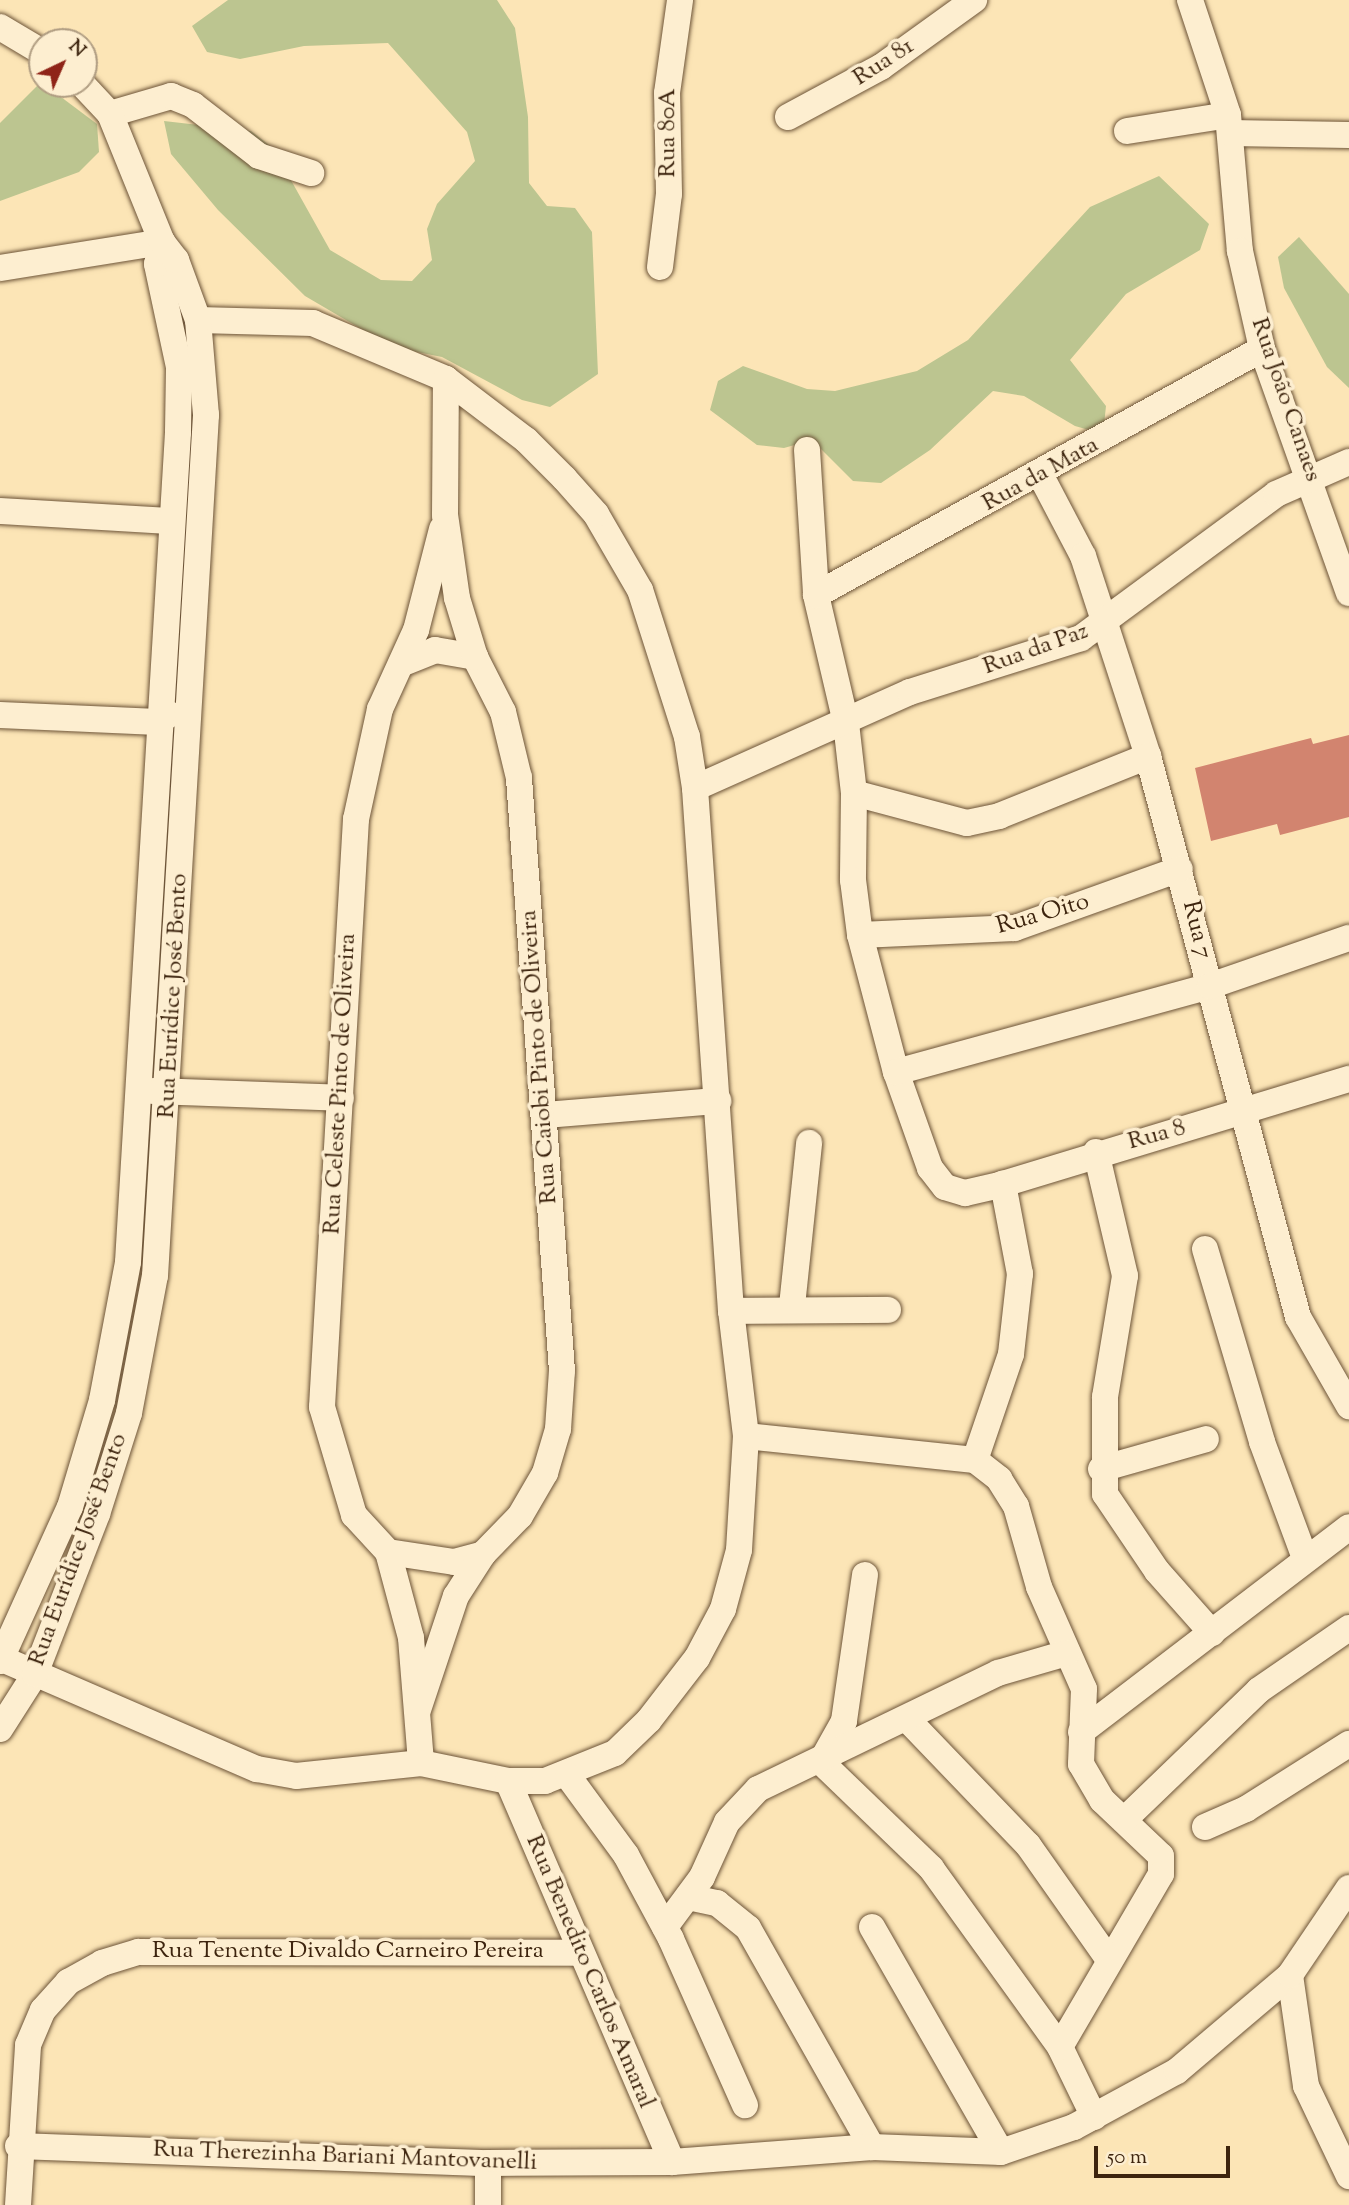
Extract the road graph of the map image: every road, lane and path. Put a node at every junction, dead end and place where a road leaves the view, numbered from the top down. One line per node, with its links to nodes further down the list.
1 (680, 0): 15 (street, Rua 80A)
2 (974, 0): 4 (street, Rua 81)
3 (1190, 0): 10 (street, Rua João Canaes)
4 (945, 9): 9 (street, Rua 81)
5 (0, 27): 6 (street)
6 (28, 44)
7 (95, 98): 8 (street, Rua Eurídice José Bento)
8 (110, 114): 13 (street); 14 (street, Rua Eurídice José Bento)
9 (788, 117)
10 (1229, 124): 11 (street); 12 (street); 18 (street, Rua João Canaes)
11 (1127, 131)
12 (1349, 135)
13 (311, 173)
14 (162, 242): 16 (street); 17 (street, Rua Eurídice José Bento); 26 (street, Rua Eurídice José Bento)
15 (660, 267)
16 (0, 268)
17 (198, 320): 19 (street); 32 (street, Rua Eurídice José Bento)
18 (1262, 349): 22 (street, Rua João Canaes); 23 (street, Rua da Mata)
19 (446, 379): 25 (street, Rua Caiobi Pinto de Oliveira); 37 (street)
20 (807, 450): 28 (street)
21 (1349, 462): 22 (street, Rua da Paz)
22 (1311, 474): 27 (street, Rua João Canaes); 29 (street, Rua da Paz)
23 (1041, 476): 28 (street, Rua da Mata); 29 (street, Rua 7)
24 (0, 511): 26 (street)
25 (445, 515): 30 (street, Rua Caiobi Pinto de Oliveira); 31 (street, Rua Celeste Pinto de Oliveira)
26 (169, 521): 34 (street, Rua Eurídice José Bento)
27 (1349, 593)
28 (816, 595): 35 (street)
29 (1107, 623): 35 (street, Rua da Paz); 36 (street, Rua 7)
30 (475, 657): 31 (street); 50 (street, Rua Caiobi Pinto de Oliveira)
31 (401, 664): 47 (street, Rua Celeste Pinto de Oliveira)
32 (189, 701): 34 (street); 46 (street, Rua Eurídice José Bento)
33 (0, 715): 34 (street)
34 (158, 722): 45 (street, Rua Eurídice José Bento)
35 (846, 723): 37 (street, Rua da Paz); 38 (street)
36 (1148, 756): 38 (street); 39 (street, Rua 7)
37 (695, 788): 48 (street)
38 (854, 793): 40 (street)
39 (1180, 869): 40 (street, Rua Oito); 42 (street, Rua 7)
40 (860, 935): 43 (street)
41 (1349, 938): 42 (street)
42 (1210, 986): 43 (street); 49 (street, Rua 7)
43 (896, 1072): 53 (street, Rua 8)
44 (1349, 1079): 49 (street, Rua 8)
45 (141, 1090): 46 (street); 71 (street, Rua Eurídice José Bento)
46 (171, 1091): 47 (street); 72 (street, Rua Eurídice José Bento)
47 (341, 1098): 64 (street, Rua Celeste Pinto de Oliveira)
48 (718, 1101): 50 (street); 57 (street)
49 (1242, 1112): 52 (street, Rua 8); 58 (street, Rua 7)
50 (546, 1115): 65 (street, Rua Caiobi Pinto de Oliveira)
51 (809, 1143): 55 (street)
52 (1096, 1152): 53 (street, Rua 8); 62 (street)
53 (1003, 1184): 61 (street)
54 (1205, 1249): 66 (street)
55 (792, 1306): 56 (street); 57 (street)
56 (888, 1310)
57 (731, 1311): 59 (street)
58 (1345, 1392)
59 (746, 1436): 61 (street); 80 (street)
60 (1206, 1439): 62 (street)
61 (975, 1460): 70 (street)
62 (1101, 1469): 69 (street)
63 (1349, 1527): 66 (street)
64 (388, 1552): 65 (street); 73 (street, Rua Caiobi Pinto de Oliveira)
65 (483, 1554): 73 (street, Rua Caiobi Pinto de Oliveira)
66 (1305, 1558): 69 (street)
67 (865, 1575): 78 (street)
68 (1349, 1628): 82 (street)
69 (1212, 1633): 76 (street)
70 (1067, 1653): 74 (street); 76 (street)
71 (0, 1659): 72 (street)
72 (35, 1674): 75 (street, Rua Eurídice José Bento); 79 (street)
73 (418, 1710): 79 (street, Rua Caiobi Pinto de Oliveira)
74 (907, 1719): 78 (street); 89 (street)
75 (0, 1729)
76 (1081, 1732): 82 (street)
77 (1349, 1744): 83 (street)
78 (821, 1762): 85 (street); 91 (street)
79 (421, 1763): 81 (street)
80 (568, 1776): 81 (street); 86 (street)
81 (509, 1781): 88 (street, Rua Benedito Carlos Amaral)
82 (1124, 1820): 89 (street)
83 (1205, 1827)
84 (1349, 1888): 90 (street)
85 (688, 1897): 86 (street); 95 (street)
86 (665, 1927): 92 (street)
87 (872, 1927): 96 (street)
88 (577, 1953): 94 (street, Rua Tenente Divaldo Carneiro Pereira); 97 (street, Rua Benedito Carlos Amaral)
89 (1109, 1960): 91 (street)
90 (1290, 1975): 93 (street); 99 (street)
91 (1060, 2047): 93 (street)
92 (745, 2105)
93 (1094, 2117): 96 (street)
94 (18, 2146): 98 (street, Rua Therezinha Bariani Mantovanelli); 100 (street, Rua Tenente Divaldo Carneiro Pereira)
95 (872, 2147): 96 (street, Rua Therezinha Bariani Mantovanelli); 97 (street, Rua Therezinha Bariani Mantovanelli)
96 (1001, 2152)
97 (672, 2162): 98 (street, Rua Therezinha Bariani Mantovanelli)
98 (488, 2163): 101 (street)
99 (1349, 2176)
100 (18, 2205)
101 (488, 2205)

